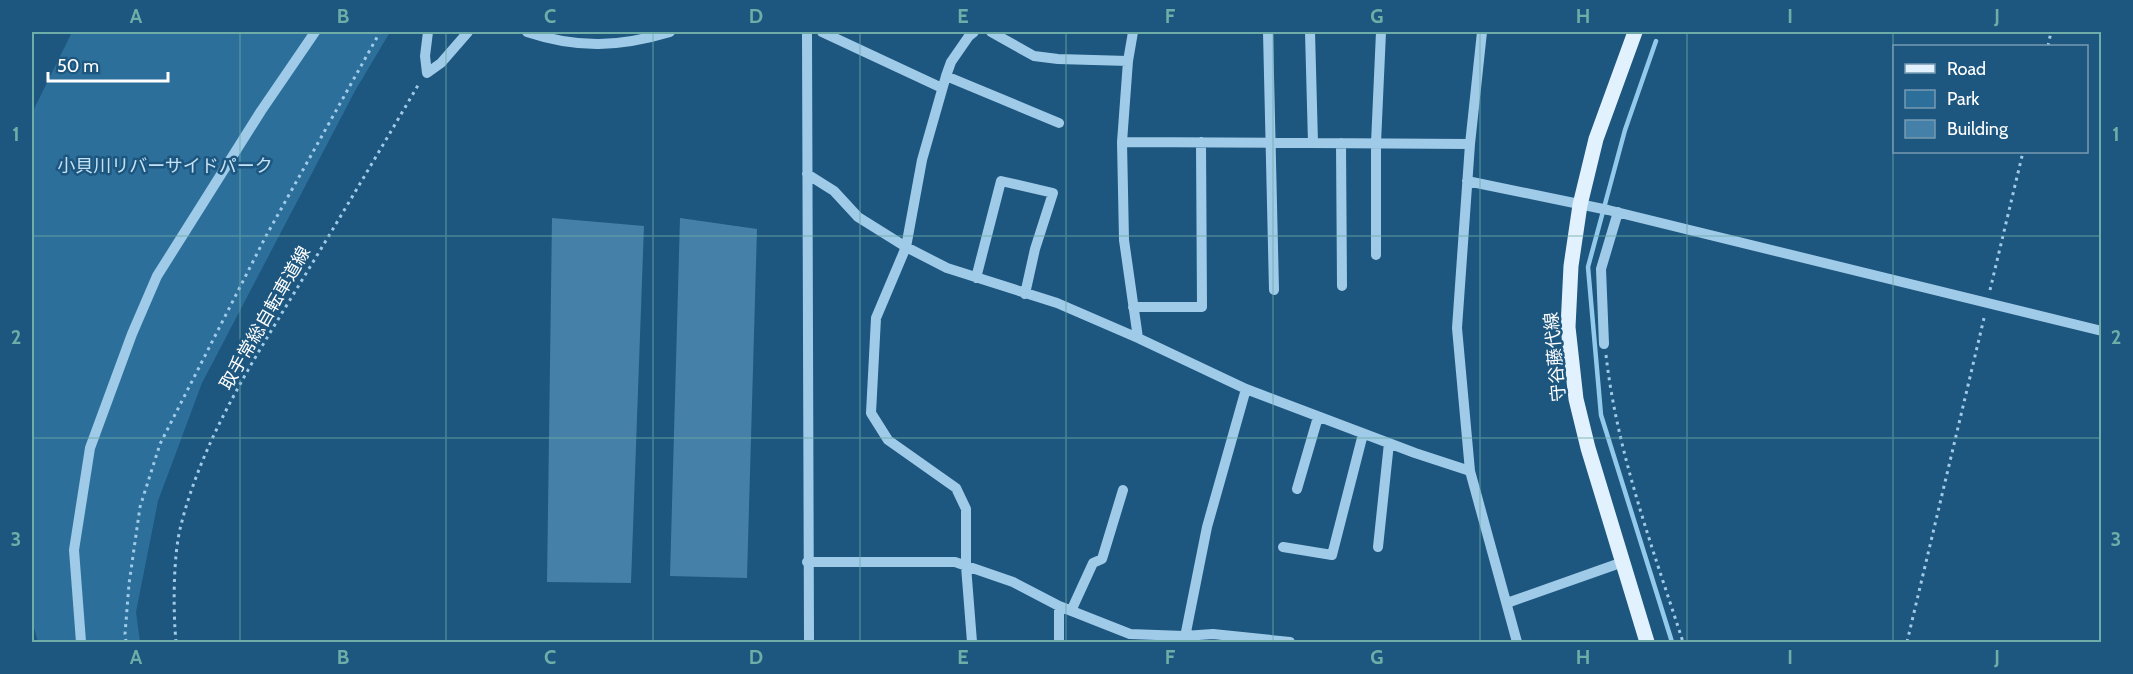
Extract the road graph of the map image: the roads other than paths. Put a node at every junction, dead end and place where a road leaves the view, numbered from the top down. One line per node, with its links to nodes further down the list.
1 (315, 32): 57 (street)
2 (428, 32): 3 (street)
3 (468, 32)
4 (527, 32): 5 (street)
5 (670, 32)
6 (807, 32): 27 (street)
7 (822, 32): 18 (street)
8 (974, 32): 17 (street)
9 (991, 32): 16 (street)
10 (1133, 32): 16 (street)
11 (1268, 32): 22 (street)
12 (1310, 32): 23 (street)
13 (1381, 32): 25 (street)
14 (1482, 32): 26 (street)
15 (1635, 32): 29 (main road, 守谷藤代線)
16 (1128, 61): 20 (street)
17 (946, 76): 18 (street); 19 (street)
18 (942, 88): 31 (street)
19 (1059, 123)
20 (1122, 142): 21 (street); 37 (street)
21 (1201, 142): 22 (street); 37 (street)
22 (1269, 143): 23 (street); 35 (street)
23 (1313, 143): 24 (street)
24 (1341, 143): 25 (street); 34 (street)
25 (1376, 143): 26 (street); 32 (street)
26 (1470, 144): 28 (street)
27 (807, 174): 31 (street); 50 (street)
28 (1467, 181): 29 (street); 45 (street)
29 (1580, 205): 30 (street); 51 (main road, 守谷藤代線)
30 (1618, 212): 38 (street); 40 (street)
31 (906, 247): 33 (street); 52 (street)
32 (1376, 255)
33 (976, 278): 36 (street); 36 (street)
34 (1342, 286)
35 (1274, 290)
36 (1025, 294): 39 (street)
37 (1133, 307): 39 (street)
38 (2102, 331)
39 (1138, 338): 41 (street)
40 (1604, 344)
41 (1246, 389): 42 (street); 56 (street)
42 (1318, 417): 43 (street); 46 (street)
43 (1363, 434): 44 (street); 48 (street)
44 (1389, 443): 45 (street); 49 (street)
45 (1470, 471): 53 (street)
46 (1297, 489)
47 (1123, 490): 55 (street)
48 (1283, 547)
49 (1378, 547)
50 (807, 562): 52 (street); 58 (street)
51 (1623, 562): 53 (street); 63 (main road, 守谷藤代線)
52 (966, 566): 54 (street); 59 (street)
53 (1507, 603): 62 (street)
54 (1059, 606): 55 (street); 60 (street)
55 (1071, 611): 56 (street)
56 (1184, 639): 61 (street)
57 (81, 642)
58 (808, 642)
59 (972, 642)
60 (1059, 642)
61 (1290, 642)
62 (1517, 642)
63 (1647, 642)

